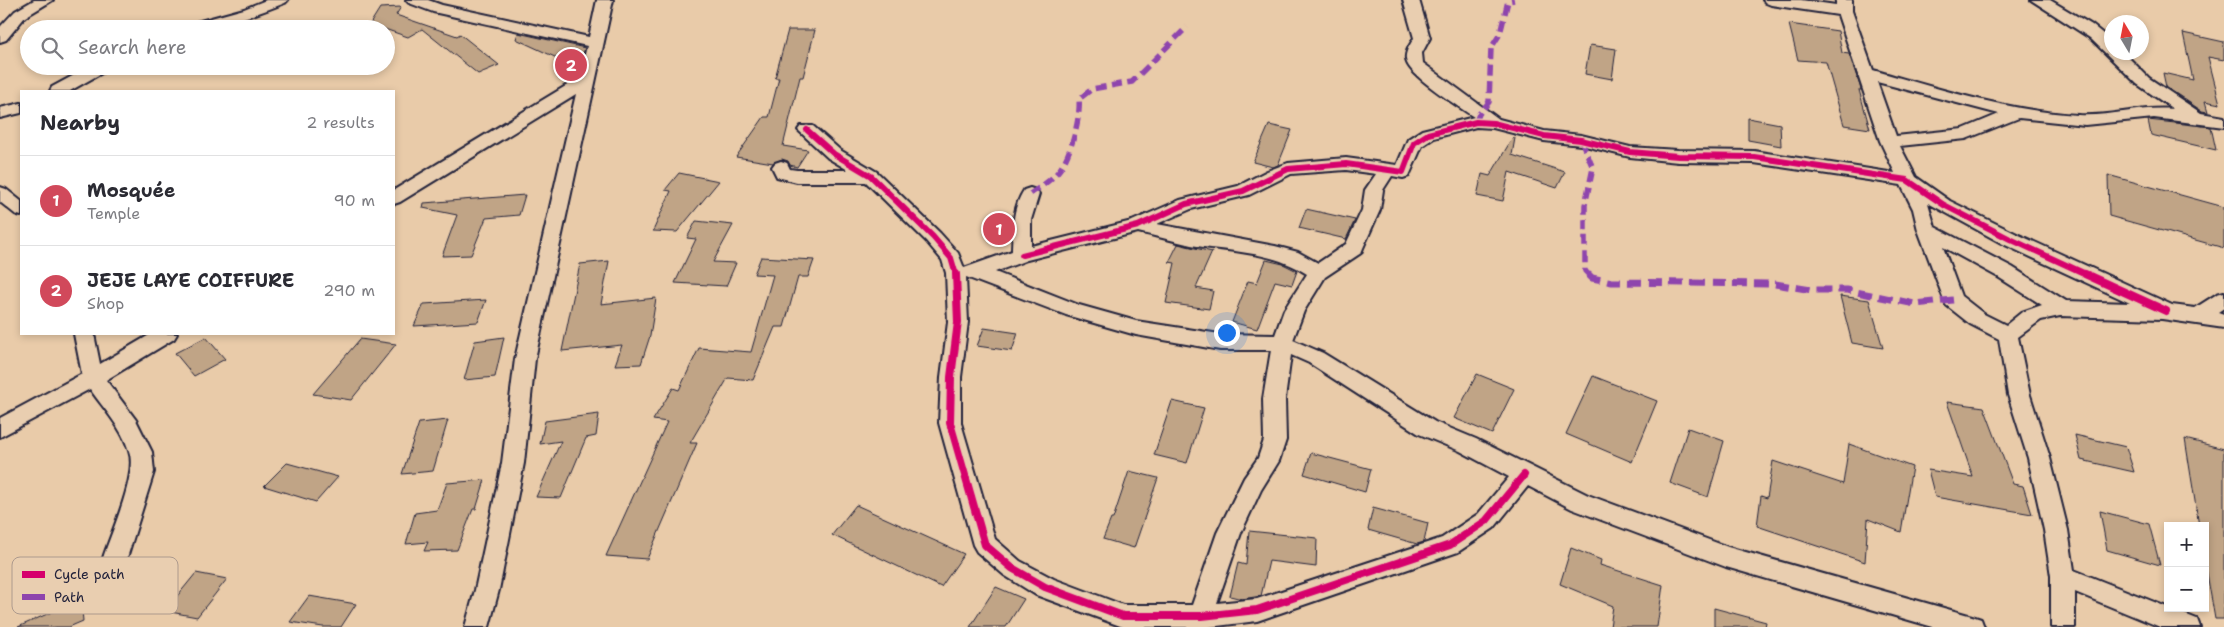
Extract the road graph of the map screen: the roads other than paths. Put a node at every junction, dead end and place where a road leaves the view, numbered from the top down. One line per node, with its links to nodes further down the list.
1 (45, 0): 8 (street)
2 (280, 0): 11 (street)
3 (414, 0): 9 (street)
4 (605, 0): 14 (street)
5 (1410, 0): 25 (street)
6 (1772, 0): 10 (street)
7 (2039, 0): 13 (street)
8 (26, 4): 12 (street)
9 (439, 5): 14 (street)
10 (1844, 5): 16 (street)
11 (220, 20)
12 (0, 38)
13 (2104, 42)
14 (595, 43): 18 (street)
15 (2121, 60): 23 (street)
16 (1864, 73): 22 (street); 27 (street)
17 (87, 75): 19 (street)
18 (586, 81): 34 (street); 56 (street)
19 (60, 90)
20 (20, 108): 21 (street)
21 (0, 113)
22 (2015, 113): 23 (street); 27 (street)
23 (2198, 119): 24 (street)
24 (2224, 122)
25 (1493, 123): 29 (street); 31 (street)
26 (807, 130): 30 (street)
27 (1889, 142): 31 (street)
28 (781, 167): 30 (street)
29 (1387, 171): 36 (street); 40 (street)
30 (871, 176): 39 (street)
31 (1907, 180): 37 (street); 43 (street)
32 (0, 193): 35 (street)
33 (1030, 194): 38 (street)
34 (395, 197)
35 (20, 209)
36 (1138, 226): 38 (street); 40 (street)
37 (1927, 230): 42 (street); 48 (street)
38 (1022, 255): 39 (street)
39 (966, 272): 49 (street); 55 (street)
40 (1318, 272): 49 (street)
41 (2224, 299): 44 (street)
42 (2063, 309): 43 (street); 48 (street)
43 (2166, 311): 44 (street)
44 (2199, 315): 45 (street)
45 (2224, 321)
46 (84, 335): 50 (street)
47 (165, 335): 50 (street)
48 (2008, 335): 54 (street)
49 (1282, 343): 52 (street); 55 (street)
50 (93, 378): 51 (street); 53 (street)
51 (0, 428)
52 (1524, 475): 55 (street); 57 (street)
53 (115, 557)
54 (2063, 576): 58 (street); 59 (street)
55 (1200, 622)
56 (477, 627)
57 (1972, 627)
58 (2063, 627)
59 (2188, 627)

